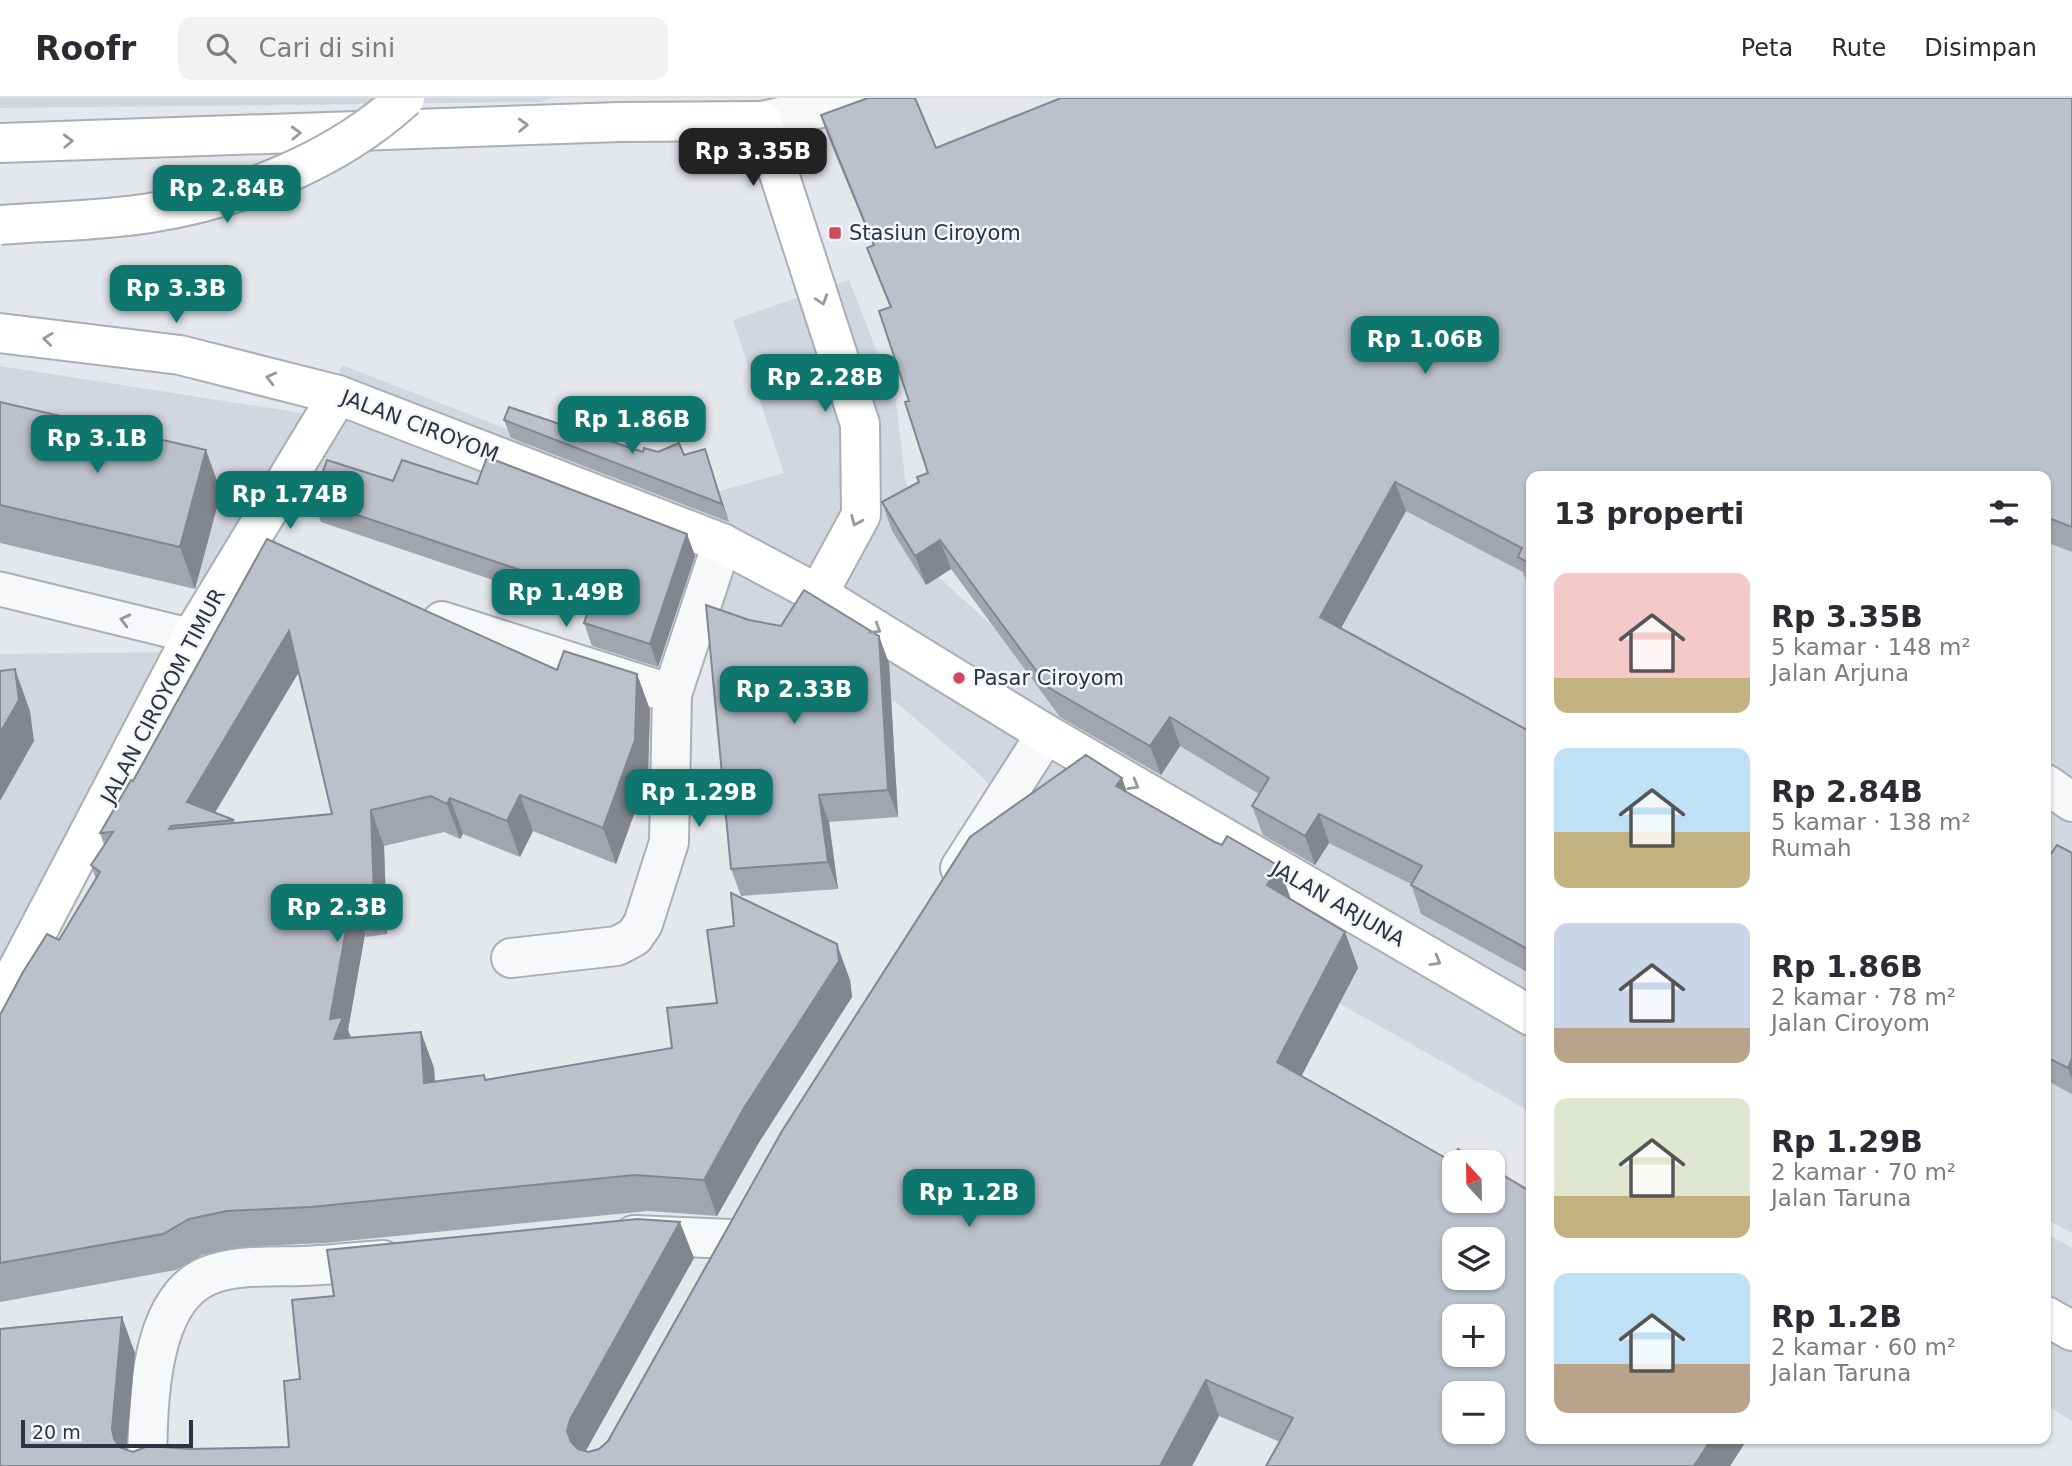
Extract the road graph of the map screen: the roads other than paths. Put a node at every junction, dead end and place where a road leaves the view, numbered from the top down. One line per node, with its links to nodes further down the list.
1 (405, 98): 5 (main road, bridge)
2 (867, 98): 3 (street)
3 (758, 110): 4 (main road, one-way to 3); 10 (main road, one-way to 10)
4 (0, 143)
5 (0, 225)
6 (0, 333): 7 (main road, JALAN CIROYOM, one-way to 6)
7 (338, 395): 8 (main road, JALAN CIROYOM); 12 (main road, JALAN CIROYOM TIMUR)
8 (722, 544): 10 (main road, JALAN CIROYOM); 13 (street)
9 (0, 589): 12 (lane, one-way to 9)
10 (818, 594): 14 (main road, JALAN ARJUNA, one-way to 14)
11 (442, 621): 13 (street)
12 (192, 636): 19 (main road, JALAN CIROYOM TIMUR)
13 (672, 694): 18 (street)
14 (1046, 734): 17 (street); 20 (main road, JALAN ARJUNA, one-way to 20)
15 (2051, 787): 16 (street)
16 (2072, 802)
17 (941, 898)
18 (511, 958)
19 (0, 1003)
20 (1526, 1013)
21 (750, 1204): 23 (street)
22 (595, 1239): 23 (street)
23 (731, 1240): 25 (street)
24 (418, 1256): 28 (street)
25 (711, 1275)
26 (2051, 1319): 27 (main road)
27 (2072, 1331)
28 (146, 1466)

